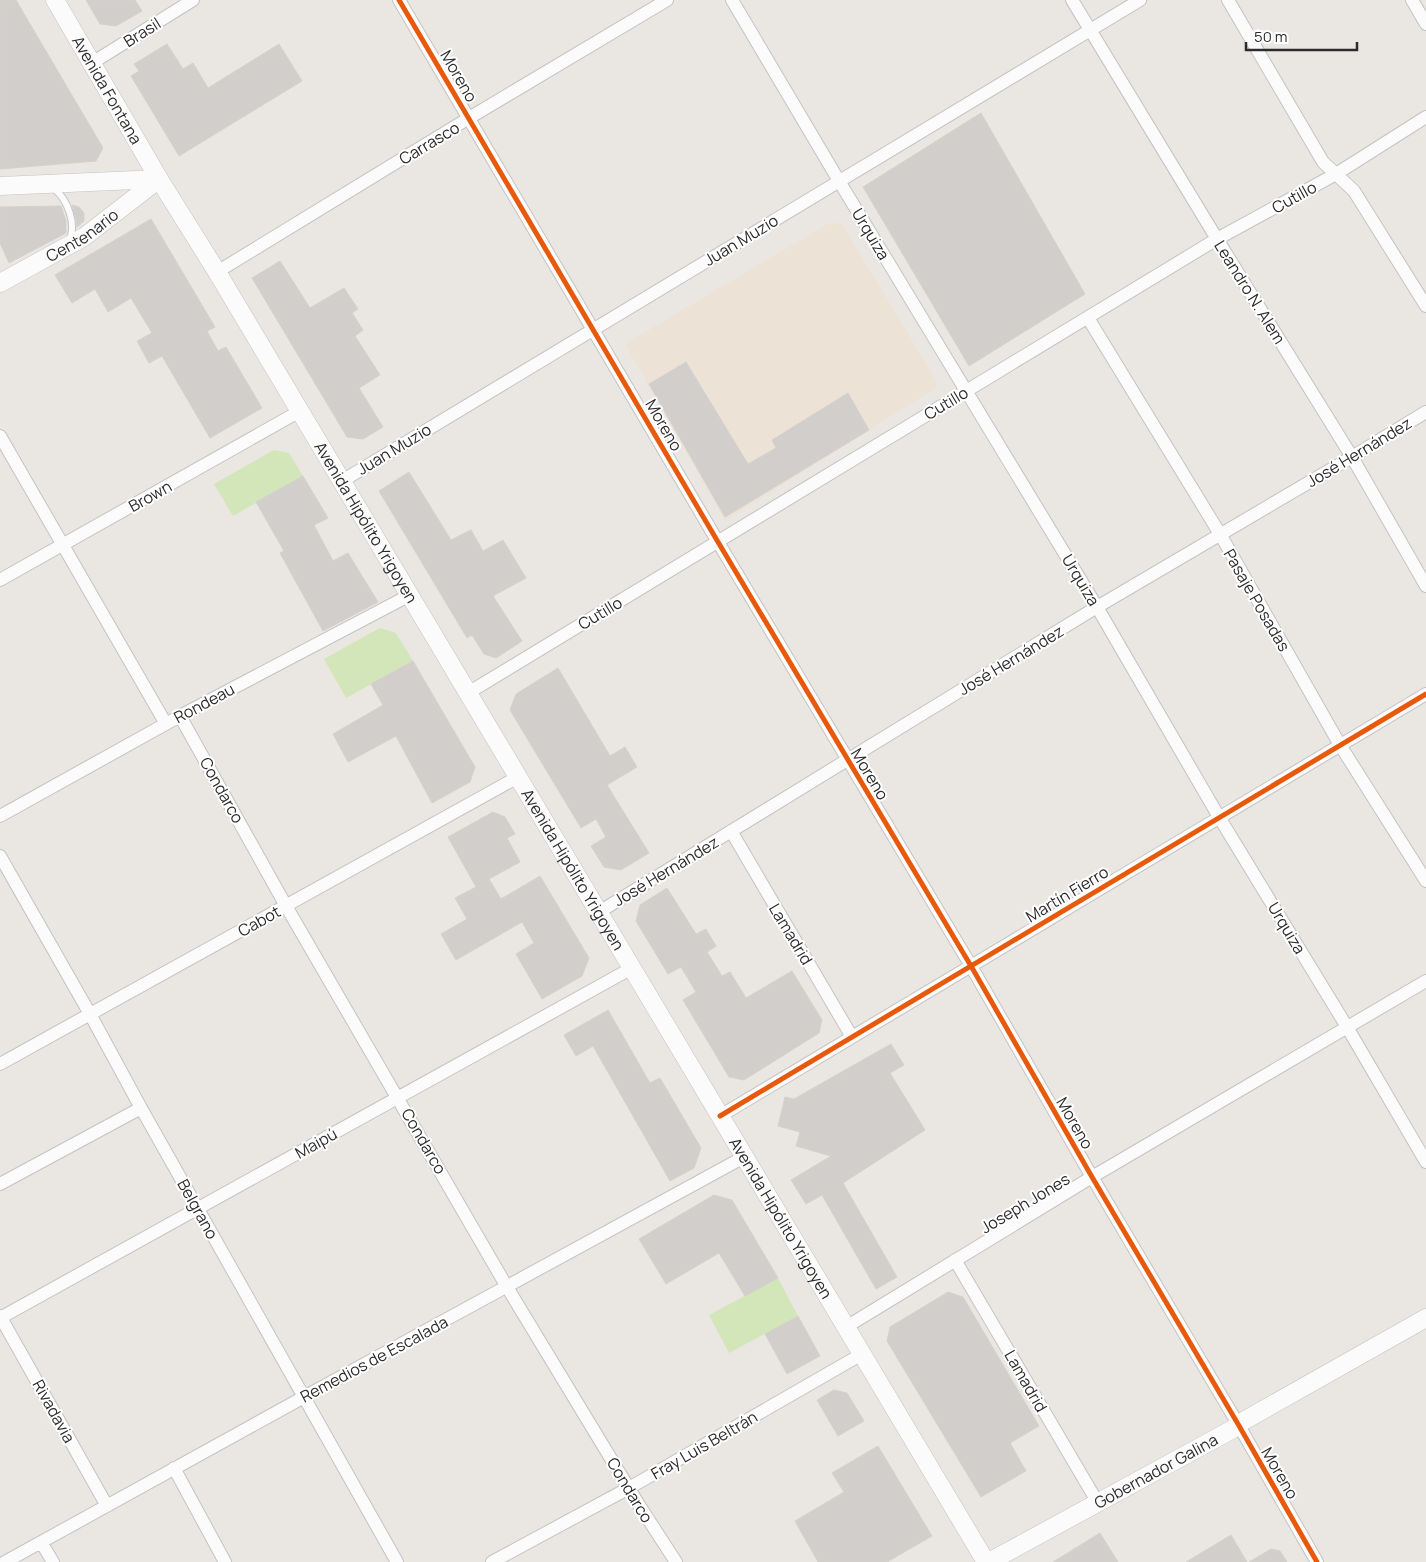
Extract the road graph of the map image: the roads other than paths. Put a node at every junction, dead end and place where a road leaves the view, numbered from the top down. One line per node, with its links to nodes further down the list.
1 (55, 0): 12 (main road, Avenida Fontana)
2 (192, 0): 12 (street, Brasil)
3 (399, 0): 14 (street, Moreno)
4 (667, 0): 14 (street, Carrasco)
5 (732, 0): 17 (street, Urquiza)
6 (1072, 0): 11 (street, Leandro N. Alem)
7 (1140, 0): 11 (street, Juan Muzio)
8 (1228, 0): 15 (street)
9 (1412, 0): 10 (street)
10 (1426, 24)
11 (1090, 30): 17 (street, Juan Muzio); 20 (street, Leandro N. Alem)
12 (92, 63): 16 (main road, Avenida Fontana)
13 (1426, 117): 15 (street, Cutillo)
14 (469, 118): 22 (street, Carrasco); 26 (street, Moreno)
15 (1336, 174): 20 (street, Cutillo); 24 (street)
16 (159, 179): 18 (main road); 21 (main road, Centenario); 22 (main road, Avenida Hipólito Yrigoyen)
17 (839, 181): 26 (street, Juan Muzio); 27 (street, Urquiza)
18 (48, 184): 19 (main road); 21 (lane)
19 (0, 186)
20 (1217, 239): 25 (street, Cutillo); 31 (street, Leandro N. Alem)
21 (65, 249): 23 (main road, Centenario)
22 (217, 272): 28 (main road, Avenida Hipólito Yrigoyen)
23 (0, 283)
24 (1426, 306)
25 (1088, 318): 27 (street, Cutillo); 33 (street, Pasaje Posadas)
26 (593, 329): 32 (street, Juan Muzio); 34 (street, Moreno)
27 (967, 391): 34 (street, Cutillo); 39 (street, Urquiza)
28 (300, 412): 32 (main road, Avenida Hipólito Yrigoyen); 35 (street, Brown)
29 (1426, 412): 31 (street, José Hernández)
30 (0, 436): 35 (street)
31 (1352, 457): 33 (street, José Hernández); 37 (street, Leandro N. Alem)
32 (342, 481): 38 (main road, Avenida Hipólito Yrigoyen)
33 (1220, 534): 39 (street, José Hernández); 44 (street, Pasaje Posadas)
34 (718, 542): 40 (street, Cutillo); 45 (street, Moreno)
35 (63, 545): 36 (street, Brown); 43 (street)
36 (0, 580)
37 (1426, 586)
38 (410, 594): 40 (main road, Avenida Hipólito Yrigoyen); 42 (street, Rondeau)
39 (1097, 607): 45 (street, José Hernández); 48 (street, Urquiza)
40 (468, 693): 46 (main road, Avenida Hipólito Yrigoyen)
41 (1426, 694): 44 (street, Martín Fierro)
42 (180, 716): 43 (street, Rondeau); 52 (street, Condarco)
43 (166, 724): 47 (street, Rondeau)
44 (1340, 745): 48 (street, Martín Fierro); 51 (street, Pasaje Posadas)
45 (847, 760): 49 (street, José Hernández); 54 (street, Moreno)
46 (518, 777): 52 (street, Cabot); 53 (main road, Avenida Hipólito Yrigoyen)
47 (0, 816)
48 (1219, 817): 54 (street, Martín Fierro); 58 (street, Urquiza)
49 (731, 832): 53 (street, José Hernández); 59 (street, Lamadrid)
50 (0, 856): 57 (street, Belgrano)
51 (1426, 881)
52 (286, 906): 57 (street, Cabot); 61 (street, Condarco)
53 (599, 912): 55 (main road, Avenida Hipólito Yrigoyen)
54 (971, 966): 59 (street, Martín Fierro); 66 (street, Moreno)
55 (632, 968): 61 (street, Maipú); 63 (main road, Avenida Hipólito Yrigoyen)
56 (1426, 981): 58 (street, Joseph Jones)
57 (90, 1014): 60 (street, Cabot); 62 (street, Belgrano)
58 (1347, 1027): 65 (street, Urquiza); 66 (street, Joseph Jones)
59 (852, 1037): 63 (street, Martín Fierro)
60 (0, 1064)
61 (398, 1097): 68 (street, Maipú); 70 (street, Condarco)
62 (142, 1108): 67 (street); 68 (street, Belgrano)
63 (720, 1116): 64 (main road, Avenida Hipólito Yrigoyen)
64 (744, 1157): 70 (street, Remedios de Escalada); 73 (main road, Avenida Hipólito Yrigoyen)
65 (1426, 1162)
66 (1092, 1176): 69 (street, Joseph Jones); 76 (street, Moreno)
67 (0, 1184)
68 (198, 1208): 71 (street, Maipú); 75 (street, Belgrano)
69 (955, 1260): 73 (street, Joseph Jones); 79 (street, Lamadrid)
70 (507, 1287): 75 (street, Remedios de Escalada); 78 (street, Condarco)
71 (0, 1317): 80 (street, Rivadavia)
72 (1426, 1318): 76 (main road, Gobernador Galina)
73 (846, 1327): 74 (main road, Avenida Hipólito Yrigoyen)
74 (862, 1354): 78 (street, Fray Luis Beltrán); 88 (main road, Avenida Hipólito Yrigoyen)
75 (304, 1396): 77 (street, Remedios de Escalada); 85 (street, Belgrano)
76 (1238, 1424): 79 (main road, Gobernador Galina); 89 (street, Moreno)
77 (174, 1468): 80 (street, Remedios de Escalada); 84 (street)
78 (629, 1488): 86 (street, Fray Luis Beltrán); 87 (street, Condarco)
79 (1098, 1503): 88 (main road, Gobernador Galina)
80 (107, 1506): 81 (street, Remedios de Escalada)
81 (41, 1542): 82 (street, Remedios de Escalada); 83 (street)
82 (5, 1562)
83 (53, 1562)
84 (225, 1562)
85 (397, 1562)
86 (492, 1562)
87 (676, 1562)
88 (988, 1562)
89 (1316, 1562)

